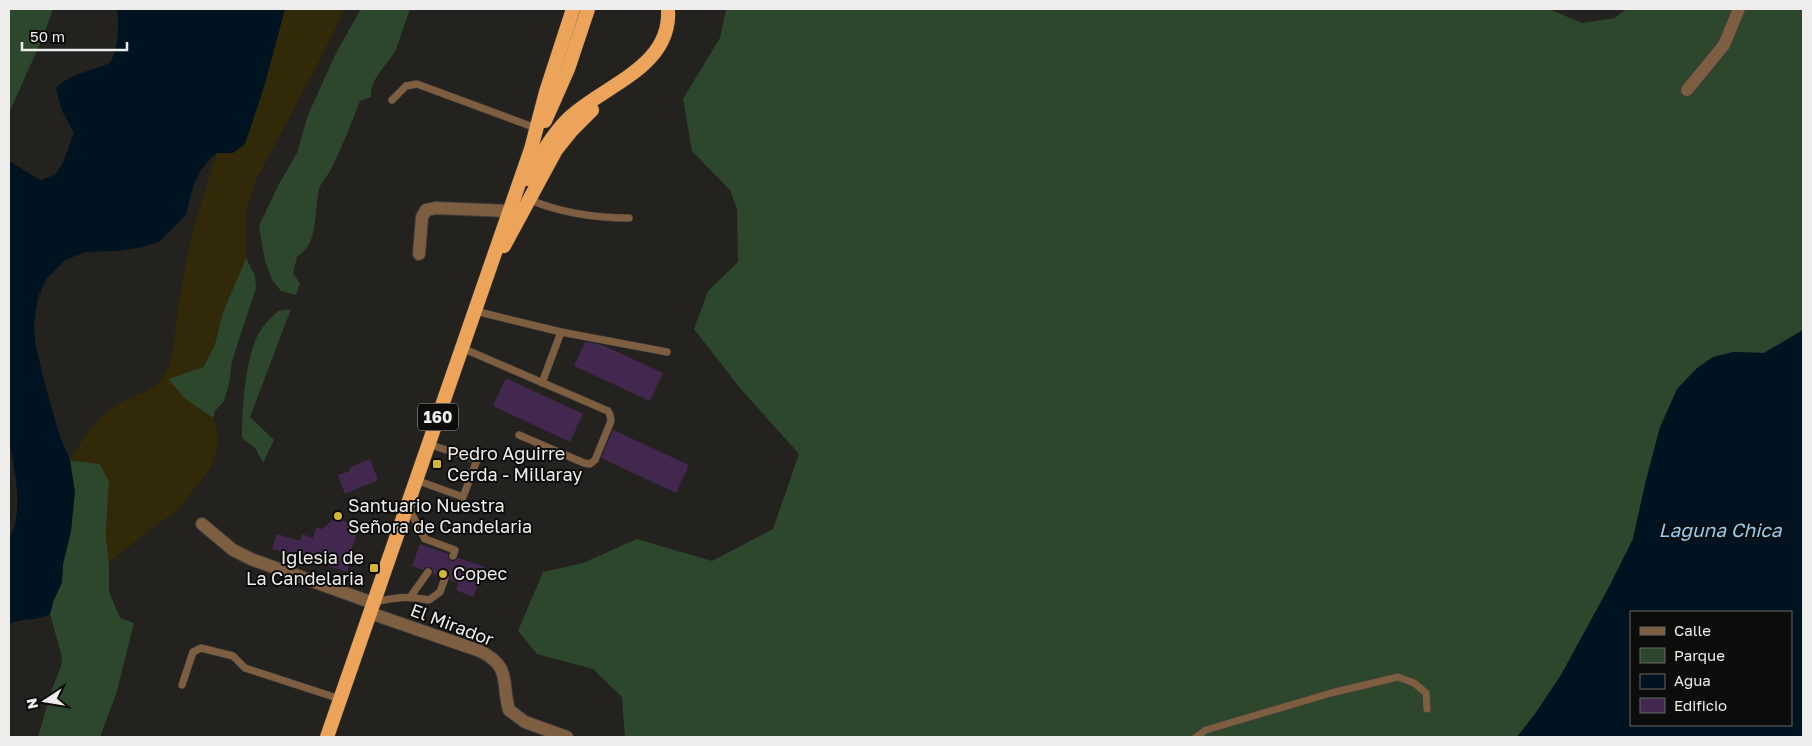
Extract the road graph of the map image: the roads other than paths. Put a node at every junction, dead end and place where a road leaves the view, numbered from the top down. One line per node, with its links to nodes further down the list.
1 (573, 9): 8 (highway, 160)
2 (588, 9): 9 (highway, 160)
3 (668, 9): 5 (highway)
4 (1739, 9): 6 (street)
5 (625, 79): 10 (highway); 11 (highway)
6 (1687, 90)
7 (392, 100): 8 (lane)
8 (536, 128): 9 (highway, 160)
9 (531, 149): 11 (highway, 160)
10 (530, 200): 12 (lane); 14 (highway)
11 (509, 211): 13 (street); 14 (highway, 160)
12 (629, 218)
13 (419, 254)
14 (487, 275): 15 (highway, 160)
15 (475, 311): 16 (lane); 17 (highway, 160)
16 (561, 332): 18 (lane); 19 (lane)
17 (462, 348): 19 (lane); 21 (highway, 160)
18 (667, 352)
19 (542, 382): 20 (lane)
20 (519, 436)
21 (428, 444): 22 (highway, 160); 22 (lane)
22 (416, 480): 23 (highway, 160)
23 (407, 505): 25 (lane); 29 (highway, 160)
24 (202, 524): 29 (street, El Mirador)
25 (453, 556)
26 (428, 572): 28 (lane)
27 (444, 578): 28 (lane)
28 (411, 596): 29 (lane)
29 (371, 608): 31 (highway, 160); 34 (street, El Mirador)
30 (182, 685): 31 (lane)
31 (340, 699): 33 (highway, 160)
32 (1427, 709): 35 (lane)
33 (327, 737)
34 (567, 737)
35 (1196, 737)

